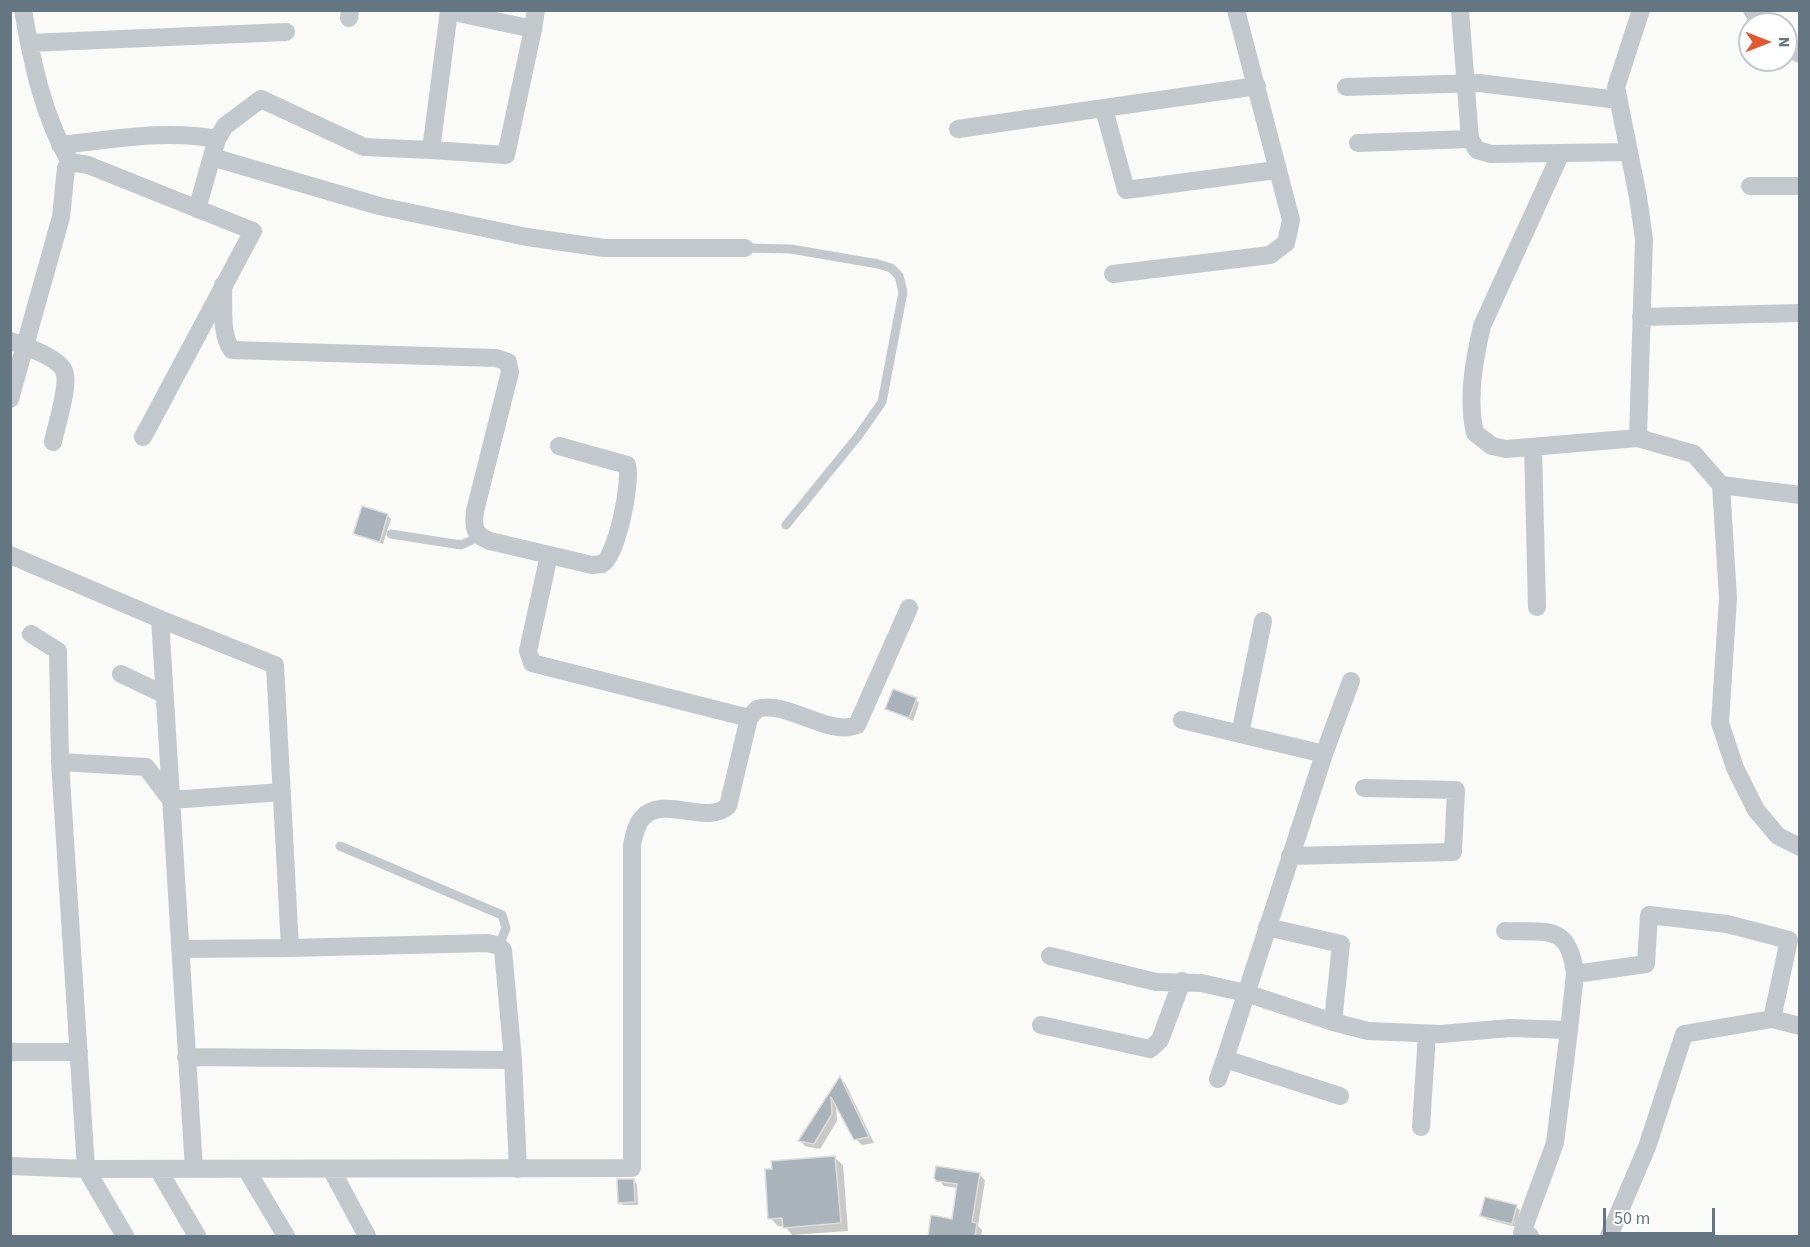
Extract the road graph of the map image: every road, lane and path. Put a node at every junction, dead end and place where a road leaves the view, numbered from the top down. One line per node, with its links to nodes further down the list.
1 (23, 10): 9 (street)
2 (537, 10): 7 (street)
3 (1236, 10): 11 (street)
4 (1460, 10): 10 (street)
5 (1641, 10): 13 (street)
6 (449, 11): 7 (street); 20 (street)
7 (533, 29): 20 (street)
8 (286, 32): 9 (street)
9 (29, 43): 19 (street)
10 (1465, 84): 12 (street); 13 (street); 17 (street)
11 (1257, 86): 14 (street); 25 (street)
12 (1346, 87)
13 (1618, 100): 21 (street)
14 (1104, 109): 15 (street); 25 (street)
15 (958, 129)
16 (217, 139): 19 (street); 20 (street); 23 (street)
17 (1470, 139): 18 (street); 22 (street)
18 (1358, 143)
19 (60, 145): 24 (street)
20 (431, 150)
21 (1628, 152): 22 (street); 33 (street)
22 (1561, 153): 40 (street)
23 (212, 157): 28 (street); 29 (street)
24 (70, 162): 28 (street); 34 (street)
25 (1276, 170): 30 (street)
26 (1750, 186): 27 (street)
27 (1800, 186)
28 (197, 209): 31 (street)
29 (745, 248): 43 (lane)
30 (1113, 274)
31 (223, 285): 36 (street); 45 (street)
32 (1800, 313): 33 (street)
33 (1641, 317): 37 (street)
34 (19, 344): 35 (street); 38 (street)
35 (10, 399)
36 (143, 437)
37 (1638, 438): 40 (street); 41 (street)
38 (53, 442)
39 (559, 446): 47 (street)
40 (1533, 447): 48 (street)
41 (1721, 485): 42 (street); 65 (street)
42 (1800, 495)
43 (786, 525)
44 (391, 534): 45 (lane)
45 (479, 537): 47 (street)
46 (10, 555): 50 (street)
47 (549, 555): 56 (street)
48 (1537, 607)
49 (909, 608): 56 (street)
50 (160, 619): 55 (street); 62 (street)
51 (1263, 621): 58 (street)
52 (31, 634): 60 (street)
53 (120, 674): 55 (street)
54 (1351, 681): 59 (street)
55 (165, 695): 63 (street)
56 (749, 718): 91 (street)
57 (1182, 720): 58 (street)
58 (1240, 734): 59 (street)
59 (1324, 754): 66 (street)
60 (60, 762): 63 (street); 83 (street)
61 (1365, 788): 66 (street)
62 (282, 792): 63 (street); 70 (street)
63 (171, 800): 71 (street)
64 (339, 846): 69 (lane)
65 (1800, 847)
66 (1290, 856): 67 (street)
67 (1267, 927): 75 (street); 77 (street)
68 (1505, 931): 73 (street)
69 (499, 946): 70 (street); 86 (street)
70 (290, 948): 71 (street)
71 (180, 949): 84 (street)
72 (1050, 956): 74 (street)
73 (1575, 974): 76 (street); 80 (street)
74 (1182, 981): 75 (street); 78 (street)
75 (1246, 993): 77 (street); 85 (street)
76 (1772, 1019): 79 (street); 102 (street)
77 (1333, 1022): 81 (street)
78 (1041, 1025)
79 (1800, 1026)
80 (1569, 1030): 81 (street); 101 (street)
81 (1427, 1034): 89 (street)
82 (10, 1052): 83 (street)
83 (79, 1052): 92 (street)
84 (186, 1056): 86 (street); 94 (street)
85 (1225, 1059): 87 (street); 88 (street)
86 (513, 1060): 91 (street)
87 (1218, 1080)
88 (1340, 1096)
89 (1421, 1127)
90 (10, 1166): 92 (street)
91 (518, 1168): 96 (street)
92 (86, 1169): 93 (street); 97 (street)
93 (158, 1169): 94 (street); 98 (street)
94 (194, 1169): 95 (street)
95 (246, 1169): 96 (street); 99 (street)
96 (331, 1169): 100 (street)
97 (117, 1234)
98 (197, 1236)
99 (286, 1236)
100 (367, 1236)
101 (1530, 1236)
102 (1610, 1236)

